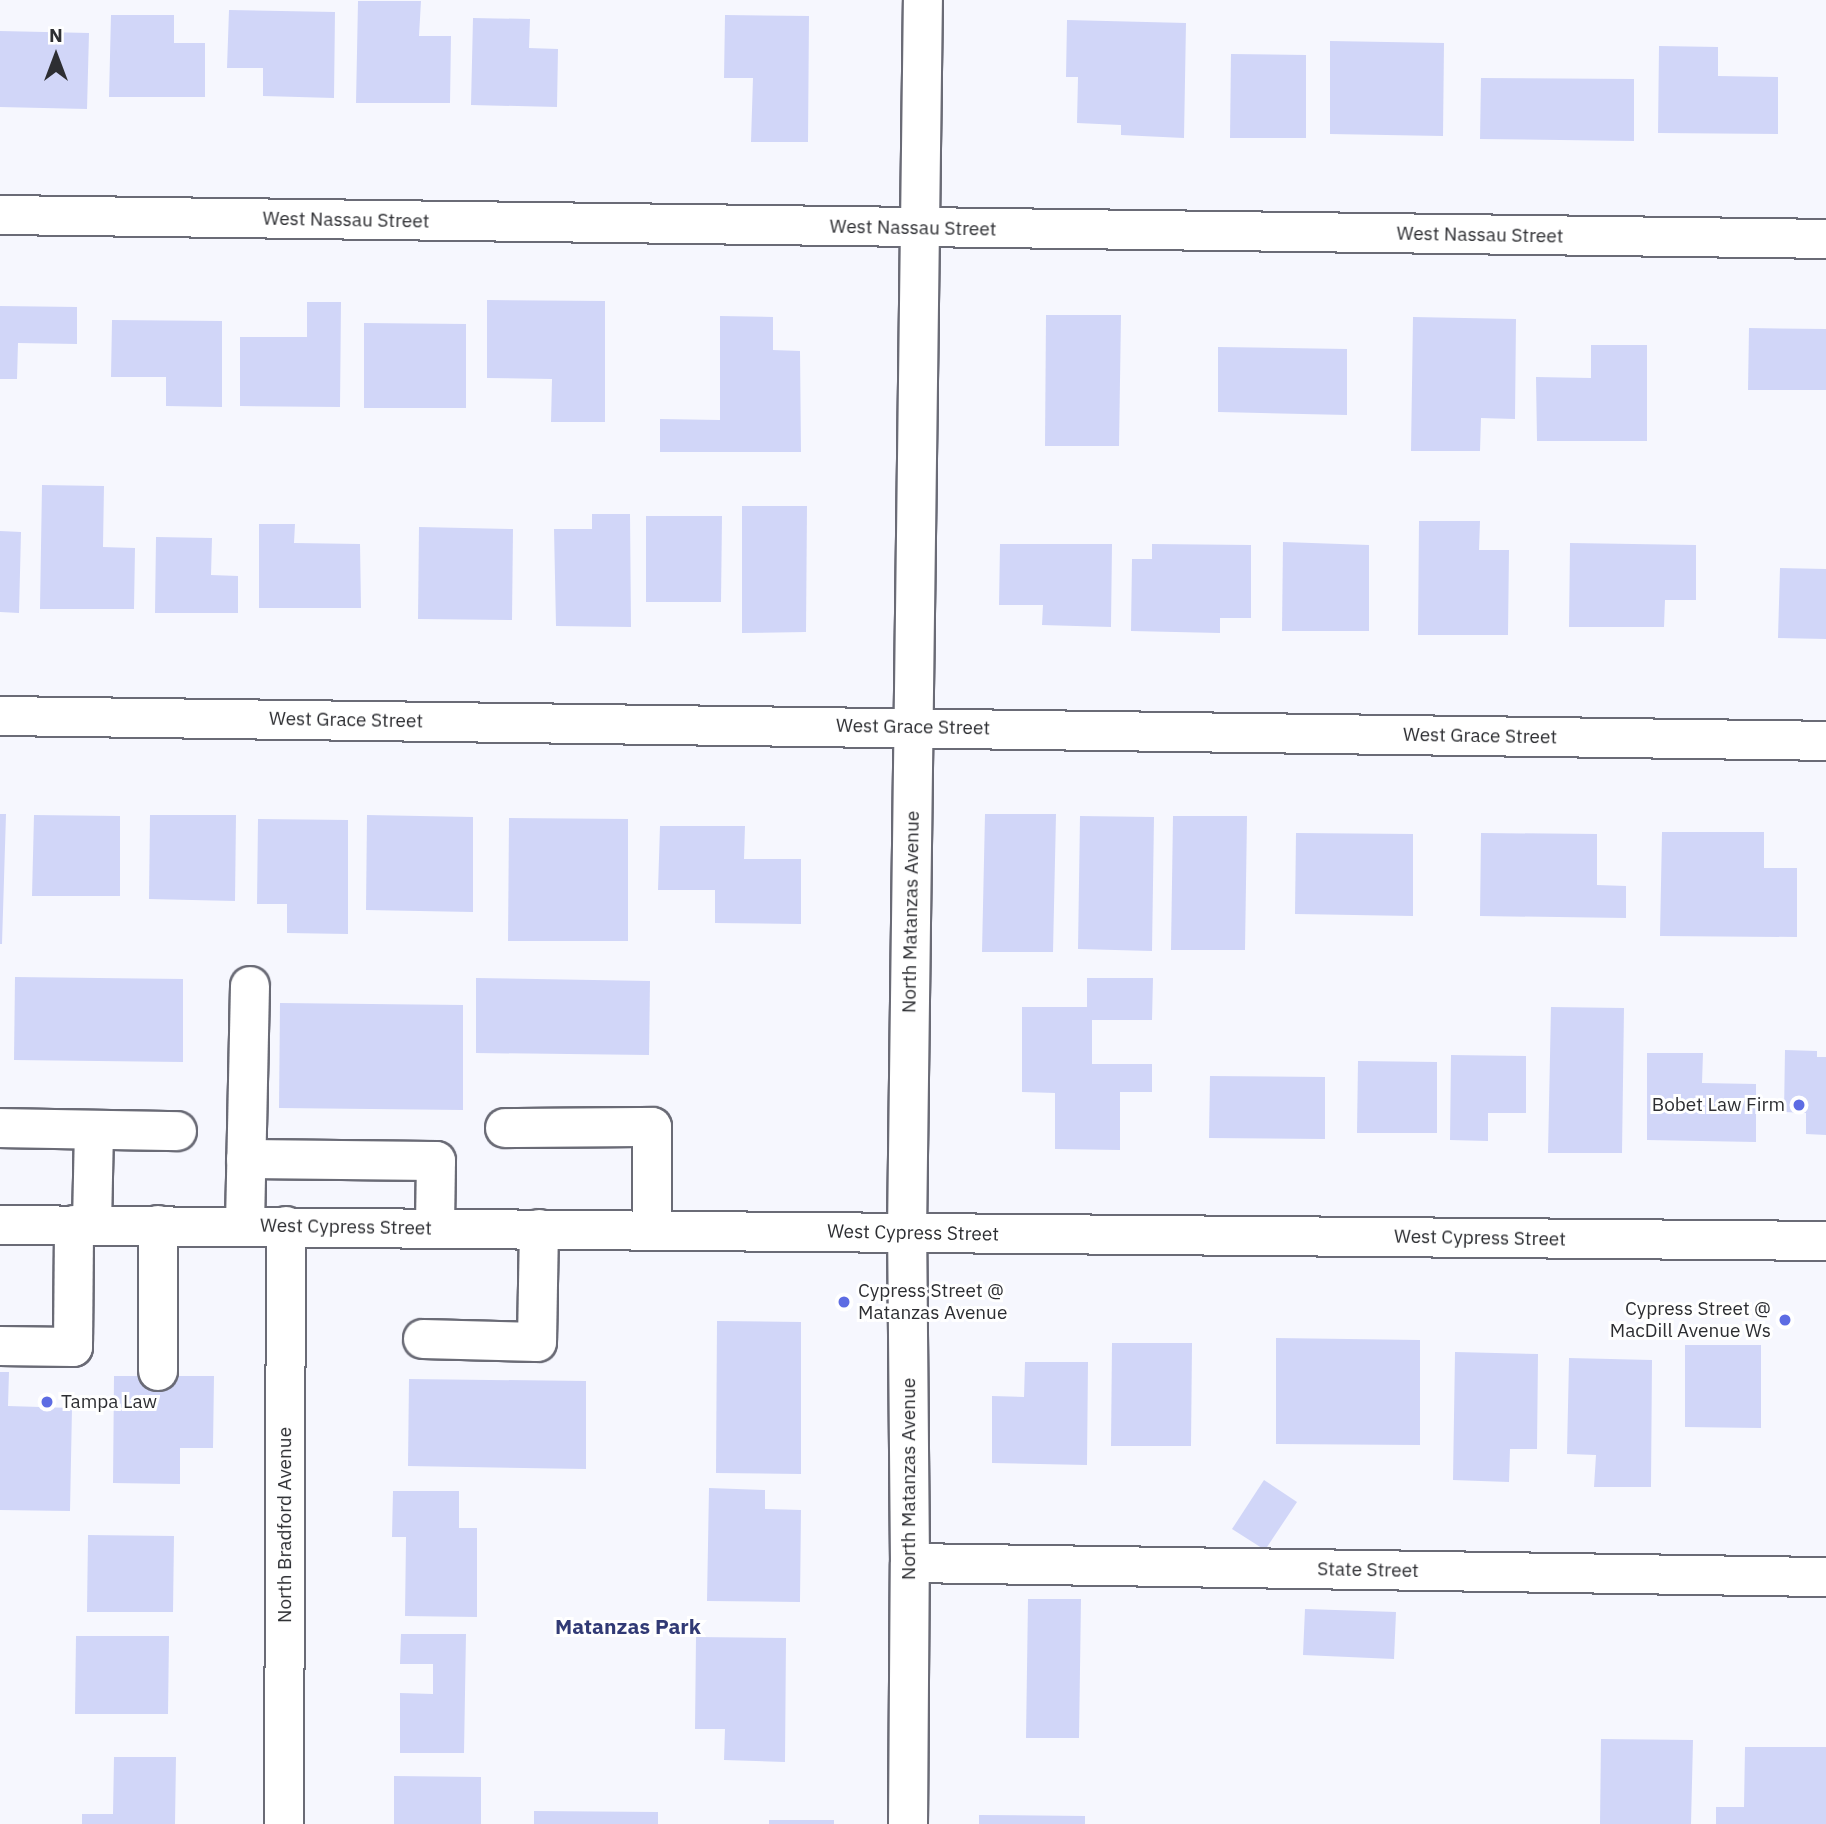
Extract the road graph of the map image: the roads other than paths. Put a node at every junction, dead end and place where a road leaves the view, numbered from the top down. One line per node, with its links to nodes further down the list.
1 (923, 0): 3 (street, North Matanzas Avenue)
2 (0, 215): 3 (street, West Nassau Street)
3 (921, 229): 4 (street, West Nassau Street); 6 (street, North Matanzas Avenue)
4 (1826, 239)
5 (0, 716): 6 (street, West Grace Street)
6 (913, 727): 7 (street, West Grace Street); 22 (street, North Matanzas Avenue)
7 (1826, 741)
8 (250, 986): 13 (street)
9 (0, 1128): 11 (street)
10 (505, 1128): 21 (street)
11 (94, 1130): 12 (street); 15 (street)
12 (177, 1131)
13 (246, 1159): 17 (street); 19 (street)
14 (0, 1225): 15 (street, West Cypress Street)
15 (83, 1225): 16 (street, West Cypress Street); 25 (street)
16 (158, 1226): 17 (street, West Cypress Street); 26 (street)
17 (244, 1226): 18 (street, West Cypress Street)
18 (285, 1226): 19 (street, West Cypress Street); 29 (street, North Bradford Avenue)
19 (435, 1228): 20 (street, West Cypress Street)
20 (539, 1229): 21 (street, West Cypress Street); 24 (street)
21 (652, 1230): 22 (street, West Cypress Street)
22 (907, 1233): 23 (street, West Cypress Street); 27 (street, North Matanzas Avenue)
23 (1826, 1241)
24 (423, 1339)
25 (0, 1346)
26 (158, 1371)
27 (910, 1563): 28 (street, State Street); 30 (street, North Matanzas Avenue)
28 (1826, 1577)
29 (284, 1824)
30 (908, 1824)

